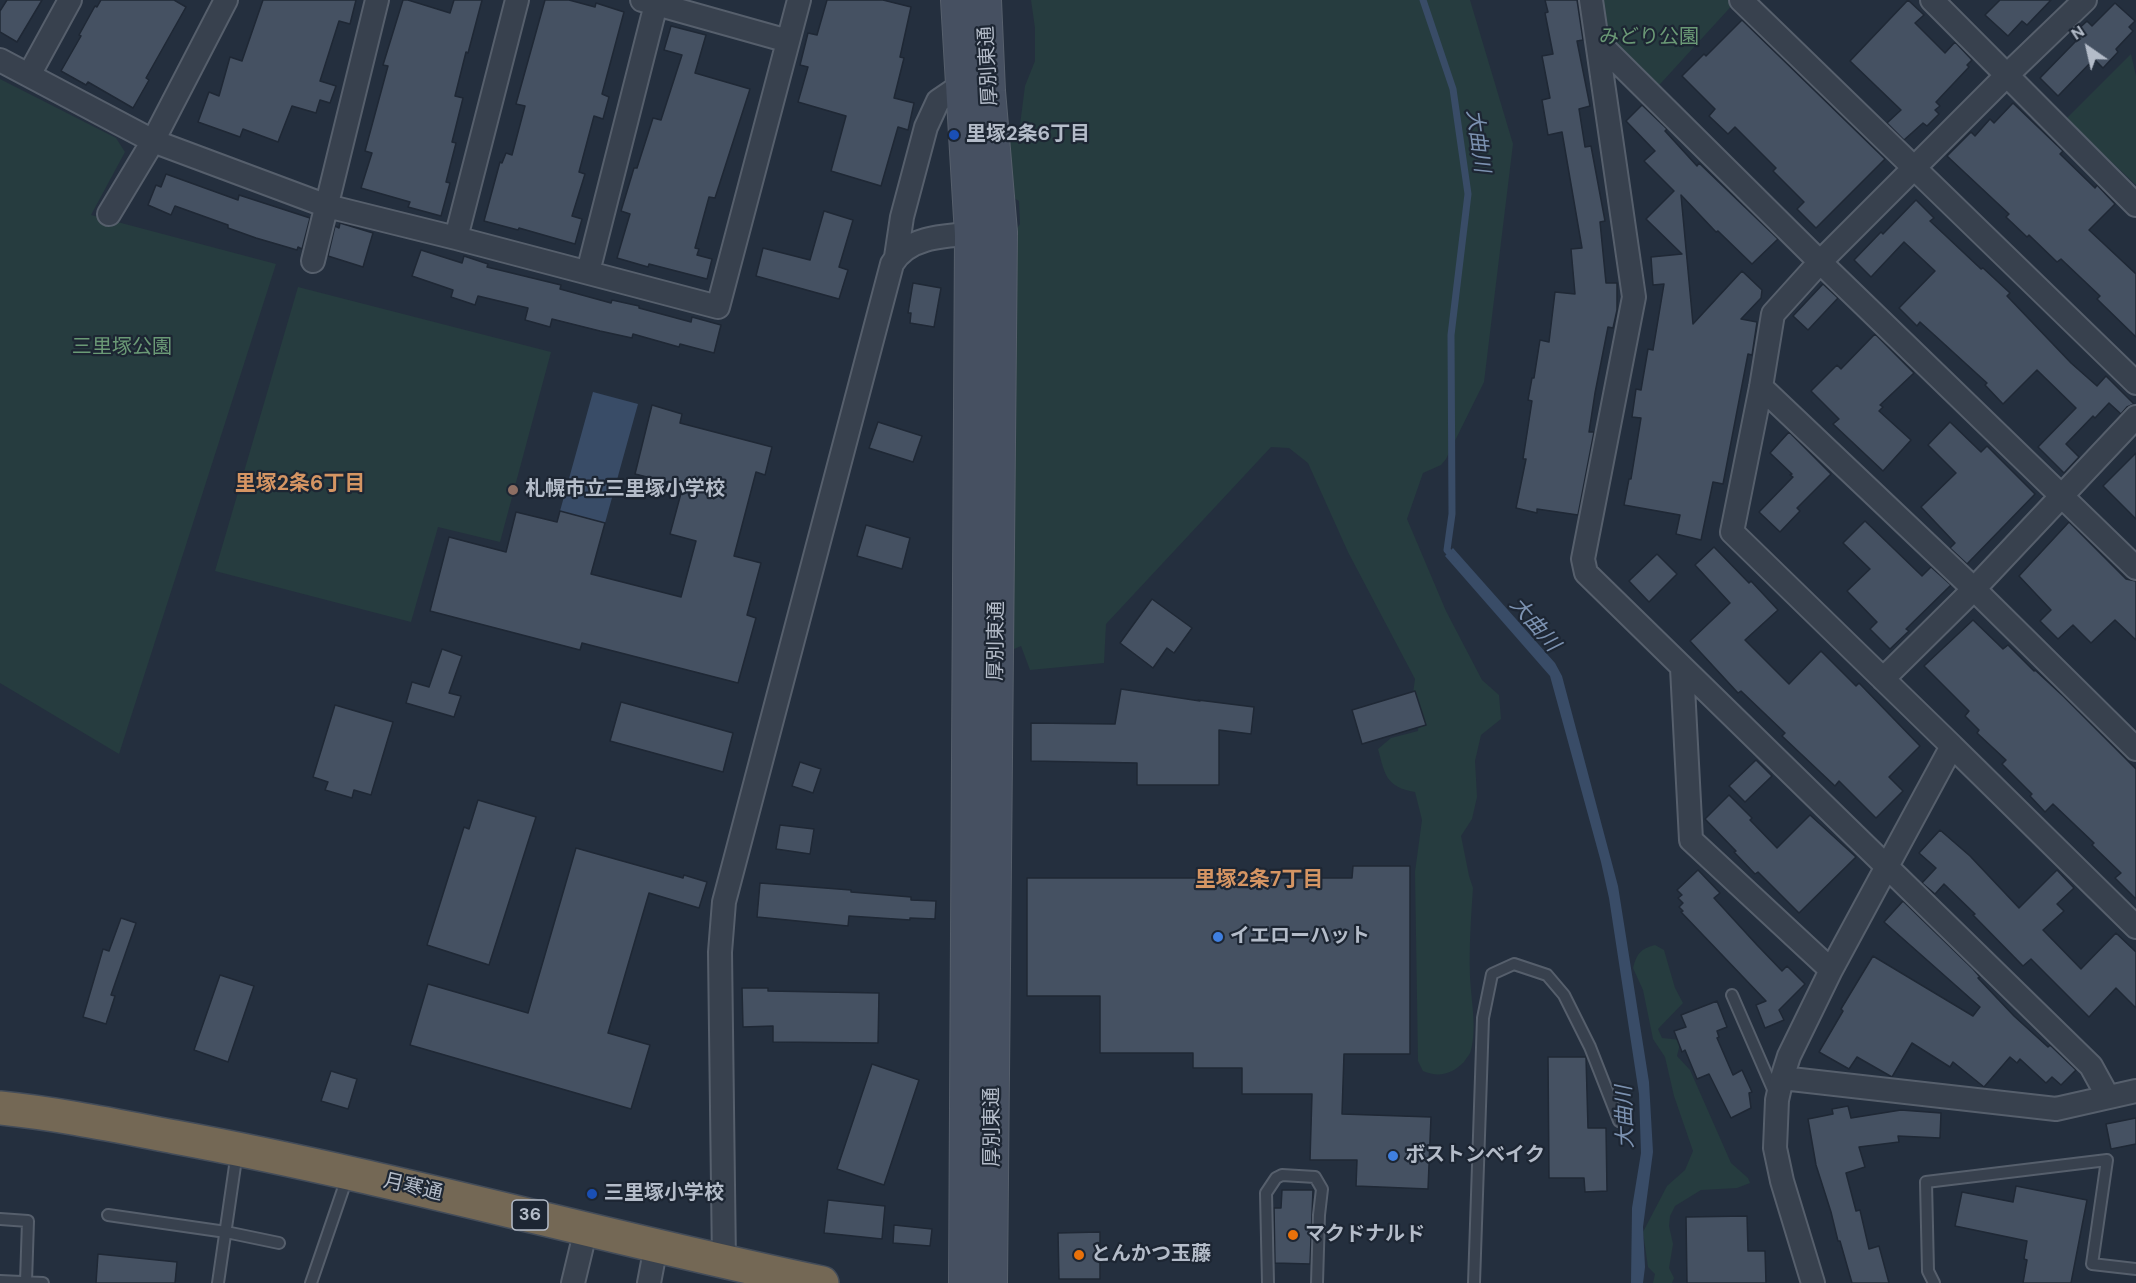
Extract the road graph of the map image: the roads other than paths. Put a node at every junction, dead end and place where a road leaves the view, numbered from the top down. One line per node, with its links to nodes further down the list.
1 (70, 0): 16 (street)
2 (226, 0): 19 (street)
3 (377, 0): 22 (street)
4 (517, 0): 25 (street)
5 (799, 0): 13 (street)
6 (957, 0): 18 (street, 厚別東通)
7 (985, 0): 24 (street, 厚別東通)
8 (1591, 0): 14 (street)
9 (1741, 0): 20 (street)
10 (1932, 0): 17 (street)
11 (2085, 0): 17 (street)
12 (648, 2): 13 (street); 29 (street)
13 (788, 40): 29 (street)
14 (1598, 42): 28 (street); 36 (street)
15 (0, 60): 16 (street)
16 (29, 75): 19 (street)
17 (2006, 76): 20 (street); 21 (street)
18 (963, 84): 24 (street, 厚別東通); 26 (street)
19 (153, 141): 22 (street); 23 (street)
20 (1916, 168): 28 (street); 30 (street)
21 (2136, 205)
22 (327, 206): 25 (street); 27 (street)
23 (109, 214)
24 (986, 233): 26 (street); 68 (street, 厚別東通); 69 (street, 厚別東通)
25 (456, 238): 29 (street)
26 (896, 257): 58 (street)
27 (313, 261)
28 (1820, 262): 31 (street); 33 (street)
29 (588, 272)
30 (2136, 383)
31 (1761, 387): 35 (street); 37 (street)
32 (2136, 417): 33 (street)
33 (2062, 494): 34 (street); 35 (street)
34 (2136, 567)
35 (1974, 589): 37 (street); 39 (street)
36 (1682, 668): 40 (street); 42 (street)
37 (1883, 680): 38 (street)
38 (1952, 747): 40 (street); 41 (street)
39 (2136, 749)
40 (1886, 867): 42 (street); 46 (street)
41 (2136, 927)
42 (1831, 970): 44 (street)
43 (1731, 995): 47 (lane)
44 (1782, 1077): 46 (street); 47 (street)
45 (2136, 1091): 46 (street)
46 (2108, 1097)
47 (1777, 1100): 73 (street)
48 (0, 1108): 50 (highway, 月寒通 / 36)
49 (1619, 1121): 72 (lane)
50 (237, 1148): 51 (highway, 月寒通 / 36); 55 (lane)
51 (349, 1172): 54 (highway, 月寒通 / 36); 64 (lane)
52 (108, 1215): 55 (lane)
53 (0, 1219): 61 (lane)
54 (586, 1229): 57 (highway, 月寒通 / 36); 65 (street)
55 (225, 1232): 56 (lane); 63 (lane)
56 (279, 1243)
57 (656, 1246): 58 (highway, 月寒通 / 36); 66 (street)
58 (724, 1263): 67 (highway, 月寒通 / 36)
59 (2136, 1269): 74 (lane)
60 (0, 1281): 61 (lane)
61 (26, 1282): 62 (lane)
62 (43, 1283)
63 (218, 1283)
64 (311, 1283)
65 (573, 1283)
66 (650, 1283)
67 (822, 1283)
68 (965, 1283)
69 (991, 1283)
70 (1268, 1283): 71 (lane)
71 (1317, 1283)
72 (1474, 1283)
73 (1813, 1283)
74 (1934, 1283)

